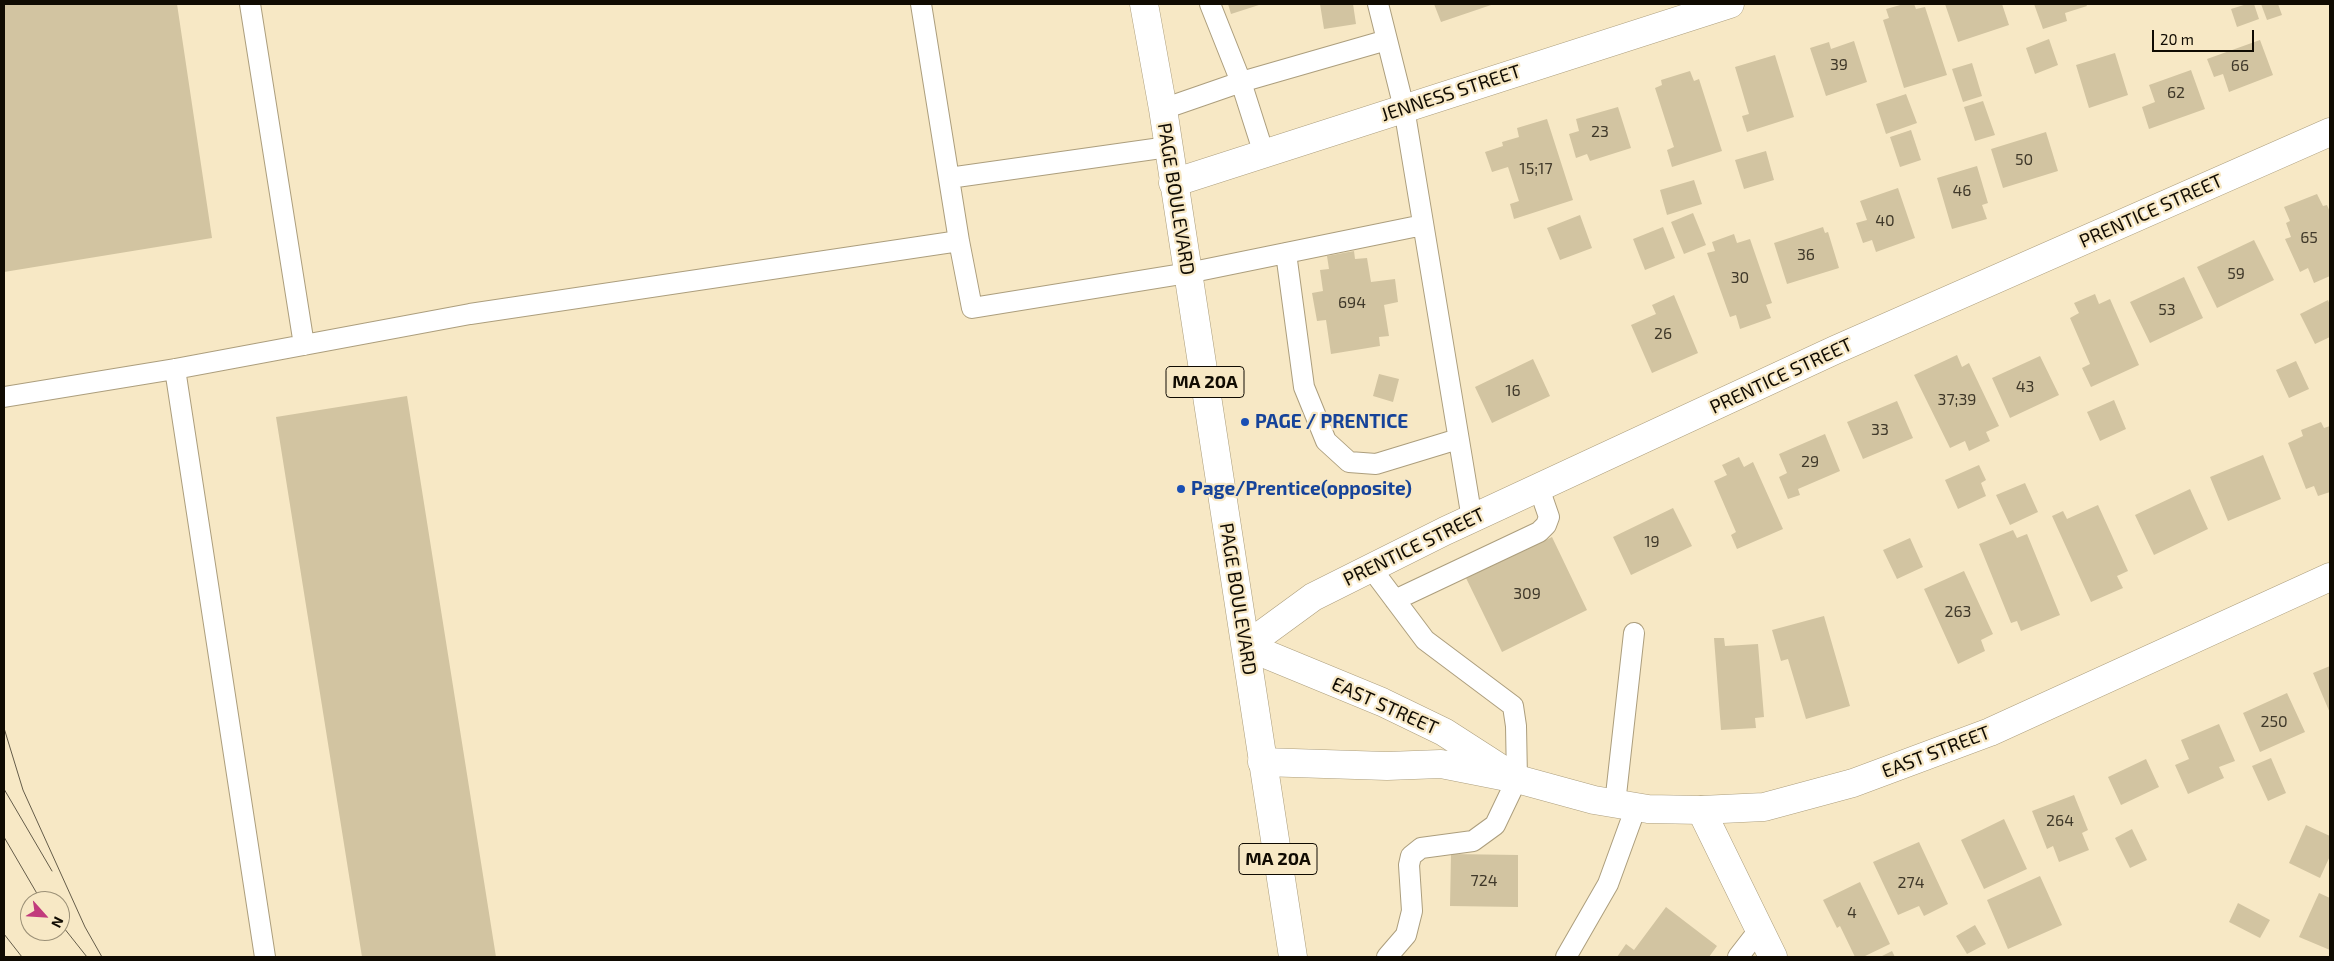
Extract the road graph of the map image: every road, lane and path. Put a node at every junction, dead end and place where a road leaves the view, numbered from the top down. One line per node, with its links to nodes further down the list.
1 (250, 4): 20 (lane)
2 (920, 4): 14 (lane)
3 (1144, 4): 10 (main road, PAGE BOULEVARD / MA 20A)
4 (1210, 4): 8 (lane)
5 (1378, 4): 7 (lane)
6 (1730, 4): 9 (main road, JENNESS STREET)
7 (1387, 40): 8 (lane); 9 (lane)
8 (1242, 82): 10 (lane); 13 (lane)
9 (1404, 108): 13 (main road, JENNESS STREET); 16 (lane)
10 (1163, 110): 12 (main road, PAGE BOULEVARD / MA 20A)
11 (2330, 132): 24 (main road, PRENTICE STREET)
12 (1168, 147): 14 (lane); 15 (main road, PAGE BOULEVARD / MA 20A)
13 (1264, 154): 15 (main road, JENNESS STREET)
14 (948, 178): 17 (lane)
15 (1173, 183): 19 (main road, PAGE BOULEVARD / MA 20A)
16 (1423, 225): 18 (lane); 23 (lane)
17 (959, 241): 19 (lane); 20 (lane)
18 (1286, 253): 19 (lane); 23 (lane)
19 (1188, 273): 30 (main road, PAGE BOULEVARD / MA 20A)
20 (304, 345): 21 (lane)
21 (175, 369): 22 (lane); 36 (lane)
22 (4, 397)
23 (1458, 439): 25 (lane)
24 (1538, 488): 25 (main road, PRENTICE STREET); 28 (lane)
25 (1472, 519): 26 (main road, PRENTICE STREET)
26 (1371, 568): 28 (lane); 30 (main road, PRENTICE STREET)
27 (2330, 577): 34 (main road, EAST STREET)
28 (1395, 600): 32 (lane)
29 (1634, 633): 33 (lane)
30 (1246, 646): 31 (main road, PAGE BOULEVARD / MA 20A); 32 (main road, EAST STREET)
31 (1262, 762): 32 (main road, EAST STREET); 37 (main road, PAGE BOULEVARD / MA 20A)
32 (1517, 779): 33 (main road, EAST STREET); 38 (lane)
33 (1626, 805): 34 (main road, EAST STREET); 39 (lane)
34 (1702, 810): 35 (main road)
35 (1759, 930): 40 (lane); 41 (main road)
36 (264, 957)
37 (1293, 957)
38 (1387, 957)
39 (1566, 957)
40 (1738, 957)
41 (1773, 957)

